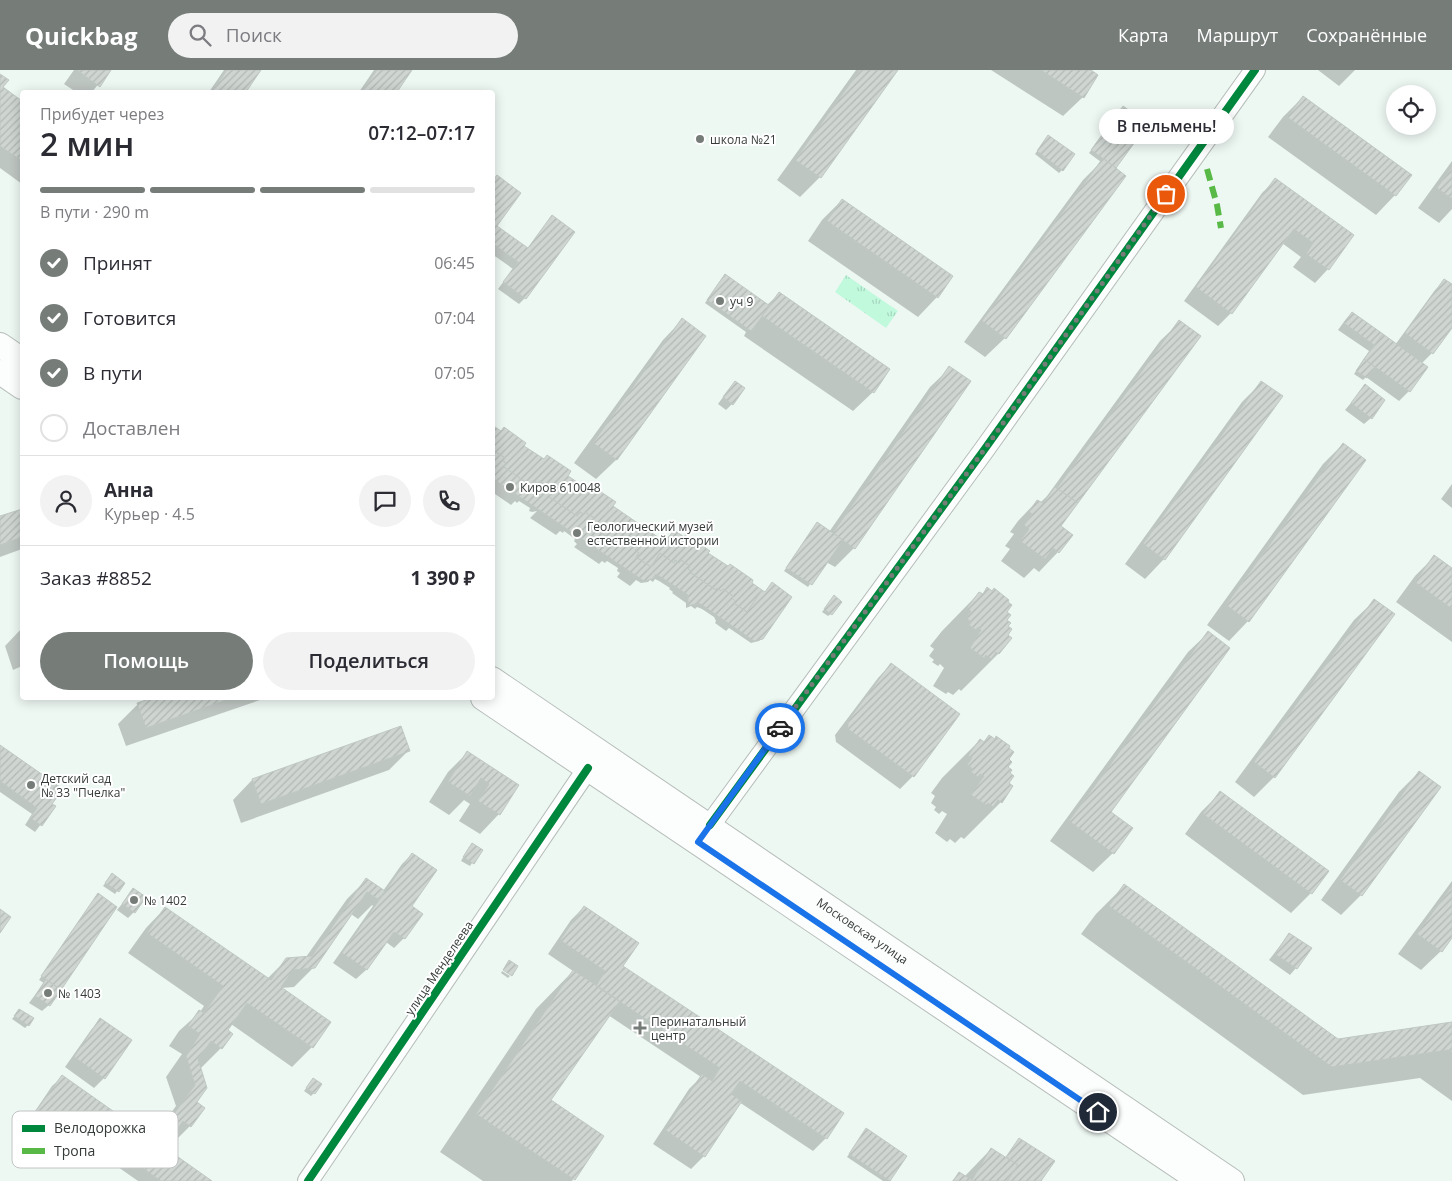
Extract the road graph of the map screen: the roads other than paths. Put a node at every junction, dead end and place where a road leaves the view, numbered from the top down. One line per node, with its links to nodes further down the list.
1 (1255, 70): 9 (street)
2 (0, 344): 3 (main road)
3 (20, 359)
4 (0, 372): 5 (main road)
5 (20, 386)
6 (495, 680): 8 (main road, Московская улица)
7 (487, 700): 8 (main road, Московская улица)
8 (594, 759): 9 (main road, Московская улица); 10 (street, улица Менделеева)
9 (704, 833): 11 (main road, Московская улица); 12 (main road, Московская улица)
10 (308, 1181)
11 (1200, 1181)
12 (1232, 1181)

